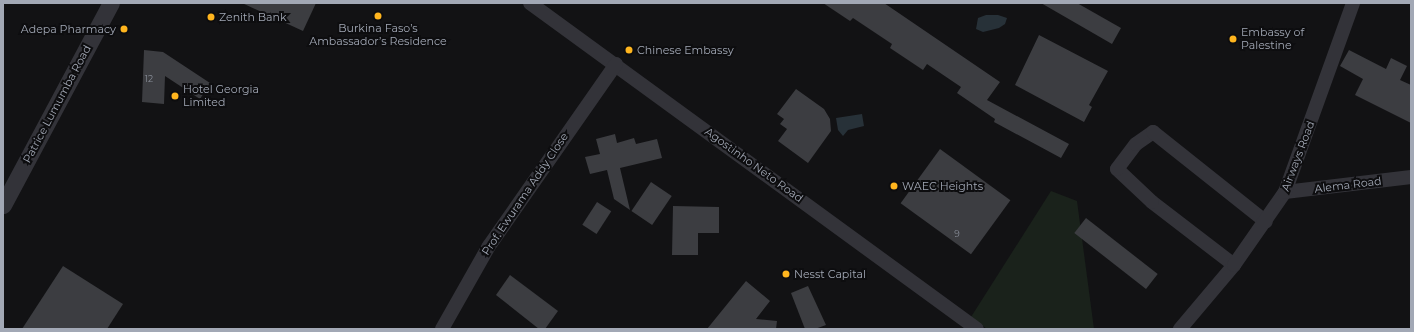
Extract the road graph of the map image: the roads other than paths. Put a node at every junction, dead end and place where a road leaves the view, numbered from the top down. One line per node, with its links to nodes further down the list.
1 (111, 3): 7 (street, Patrice Lumumba Road)
2 (530, 3): 4 (street, Agostinho Neto Road)
3 (1353, 3): 6 (street, Airways Road)
4 (616, 64): 10 (street, Prof. Ewurama Addy Close); 11 (street, Agostinho Neto Road)
5 (1411, 177): 6 (street, Alema Road)
6 (1285, 192): 8 (street, Airways Road)
7 (3, 204)
8 (1266, 222): 9 (street, Airways Road); 9 (street)
9 (1234, 265): 12 (street, Airways Road)
10 (442, 329)
11 (977, 329)
12 (1180, 329)

